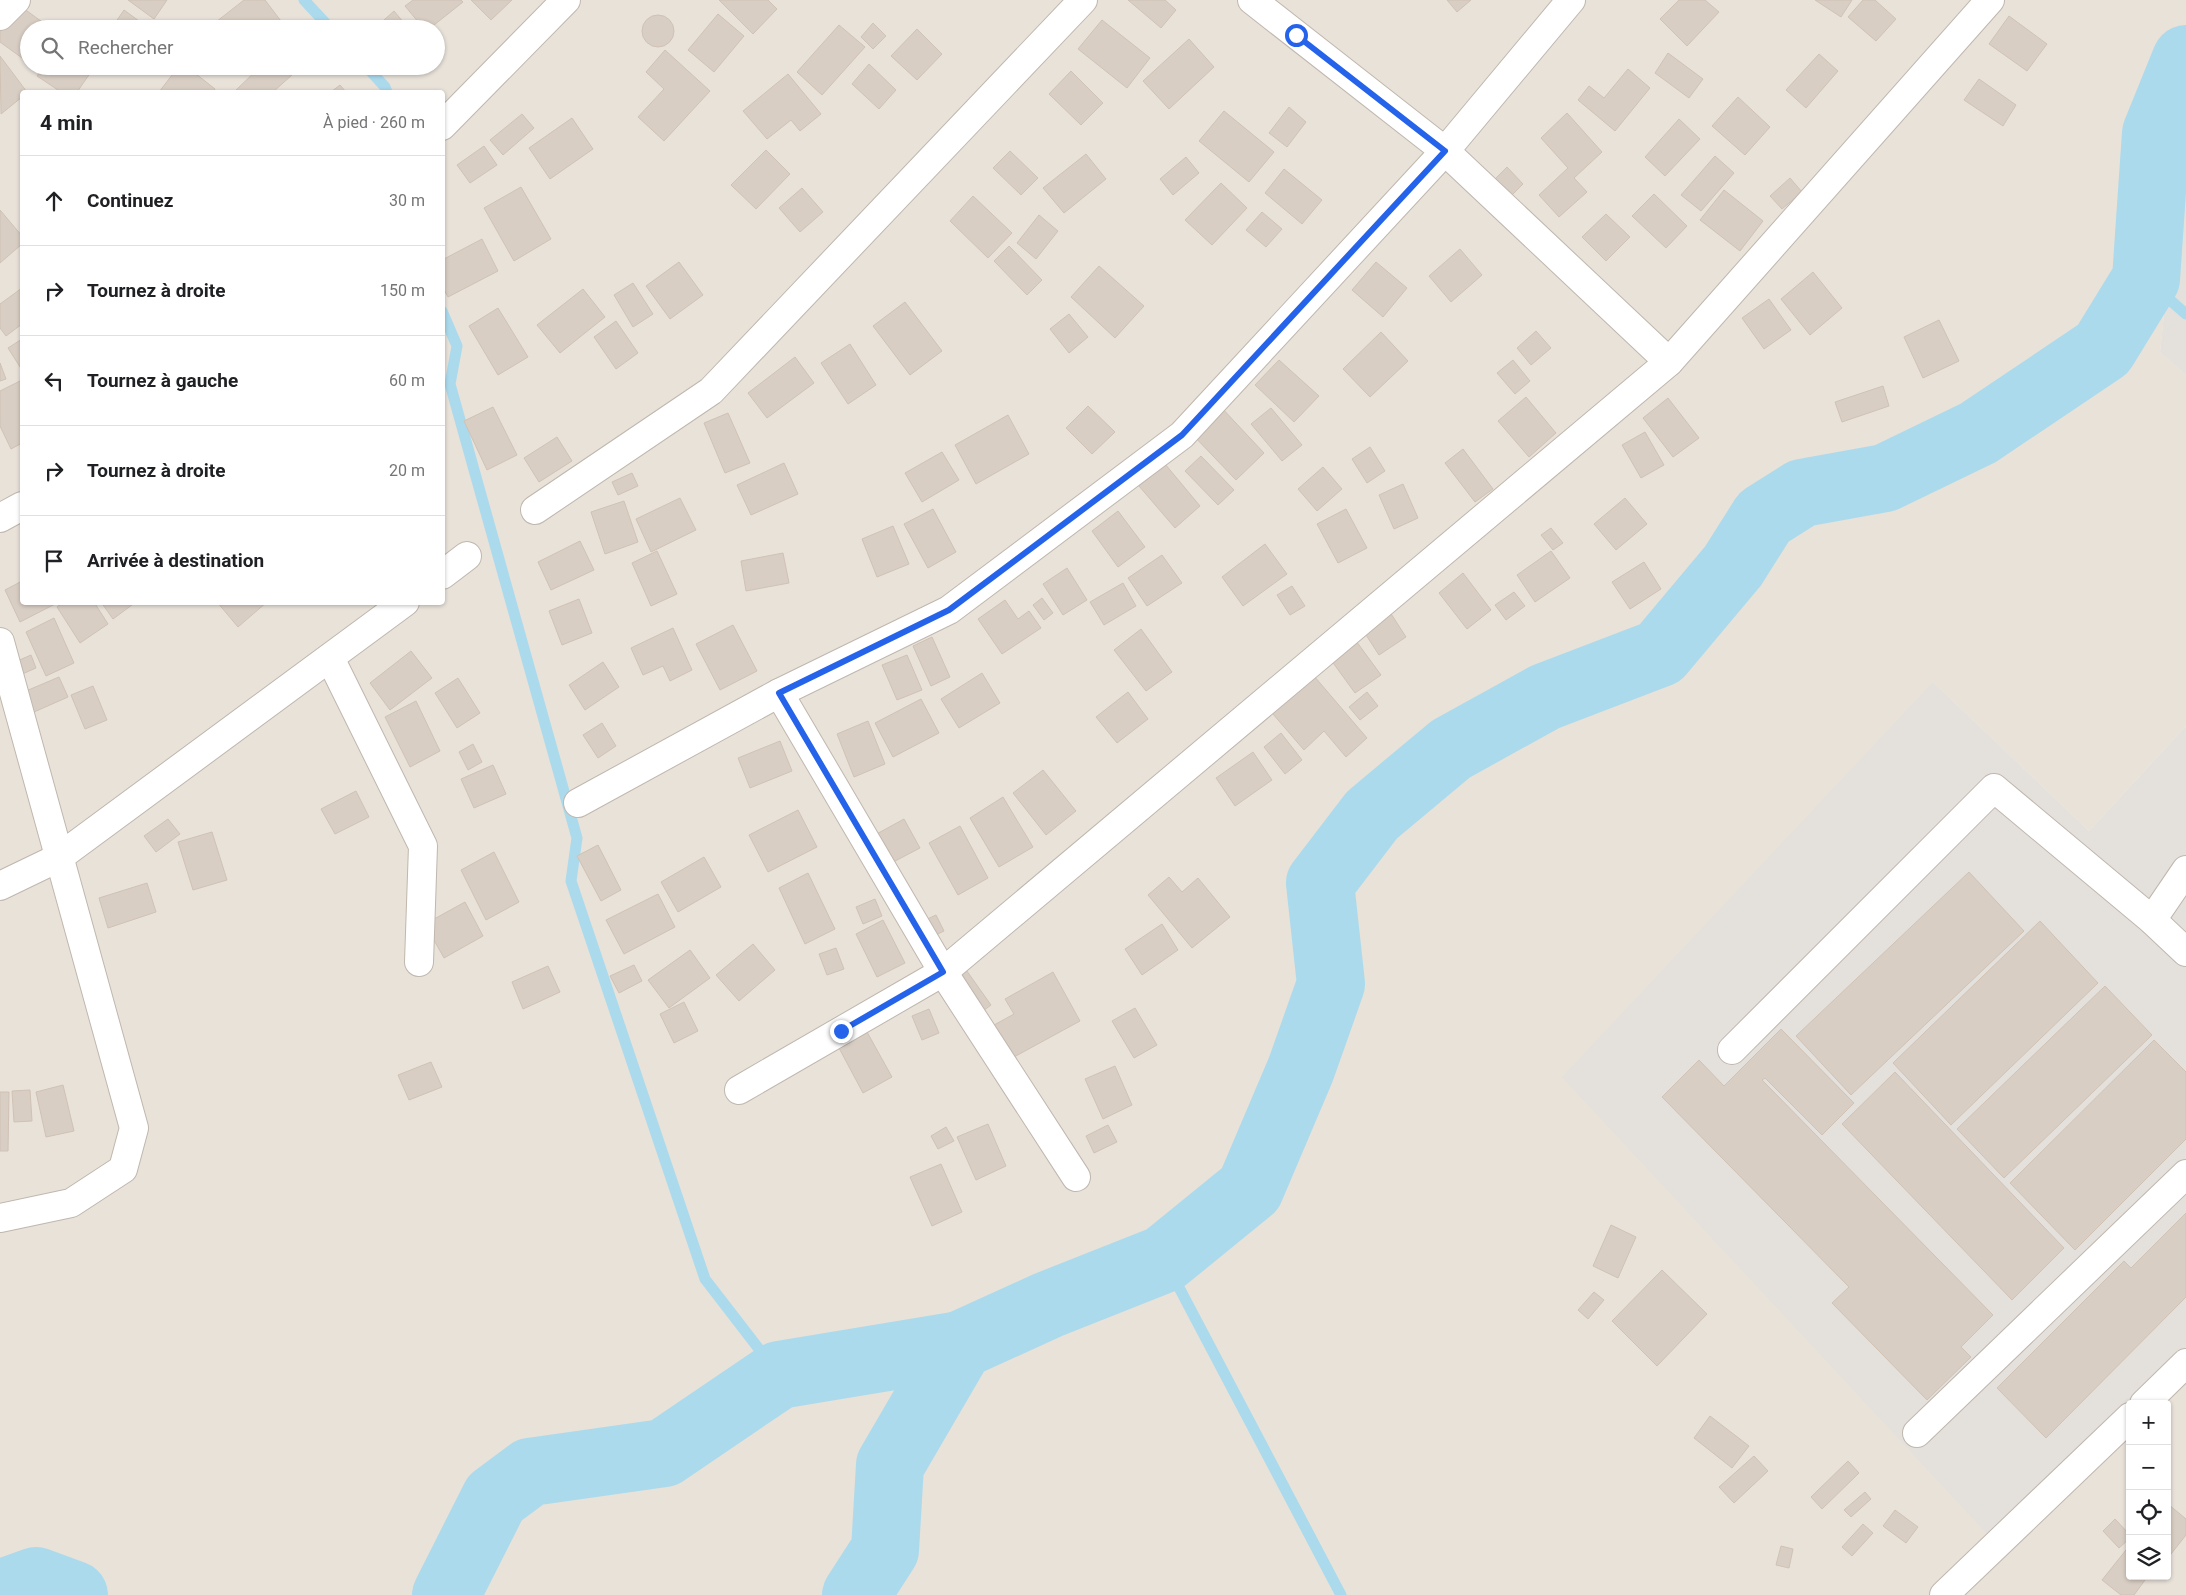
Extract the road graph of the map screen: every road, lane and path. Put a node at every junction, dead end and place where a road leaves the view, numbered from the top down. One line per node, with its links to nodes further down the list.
1 (16, 0): 7 (street)
2 (566, 0): 8 (street)
3 (1083, 0): 12 (street)
4 (1252, 0): 9 (street)
5 (1571, 0): 9 (street)
6 (1990, 0): 10 (street)
7 (0, 16)
8 (445, 123)
9 (1445, 151): 10 (street); 19 (street)
10 (1669, 362): 27 (street)
11 (20, 507): 13 (street)
12 (534, 510)
13 (0, 518)
14 (468, 556): 15 (street)
15 (445, 573)
16 (401, 605): 18 (street)
17 (0, 642): 21 (street)
18 (330, 658): 21 (street); 26 (street)
19 (779, 693): 20 (street); 27 (street)
20 (578, 802)
21 (58, 858): 23 (street); 32 (street)
22 (2186, 870): 24 (street)
23 (0, 886)
24 (2152, 920): 25 (street); 28 (street)
25 (2186, 952)
26 (419, 962)
27 (943, 972): 29 (street); 31 (street)
28 (1732, 1050)
29 (739, 1090)
30 (2186, 1174): 36 (street)
31 (1076, 1177)
32 (0, 1218)
33 (2186, 1363): 34 (street)
34 (2148, 1400)
35 (2126, 1421): 37 (street)
36 (1917, 1433)
37 (1944, 1595)

